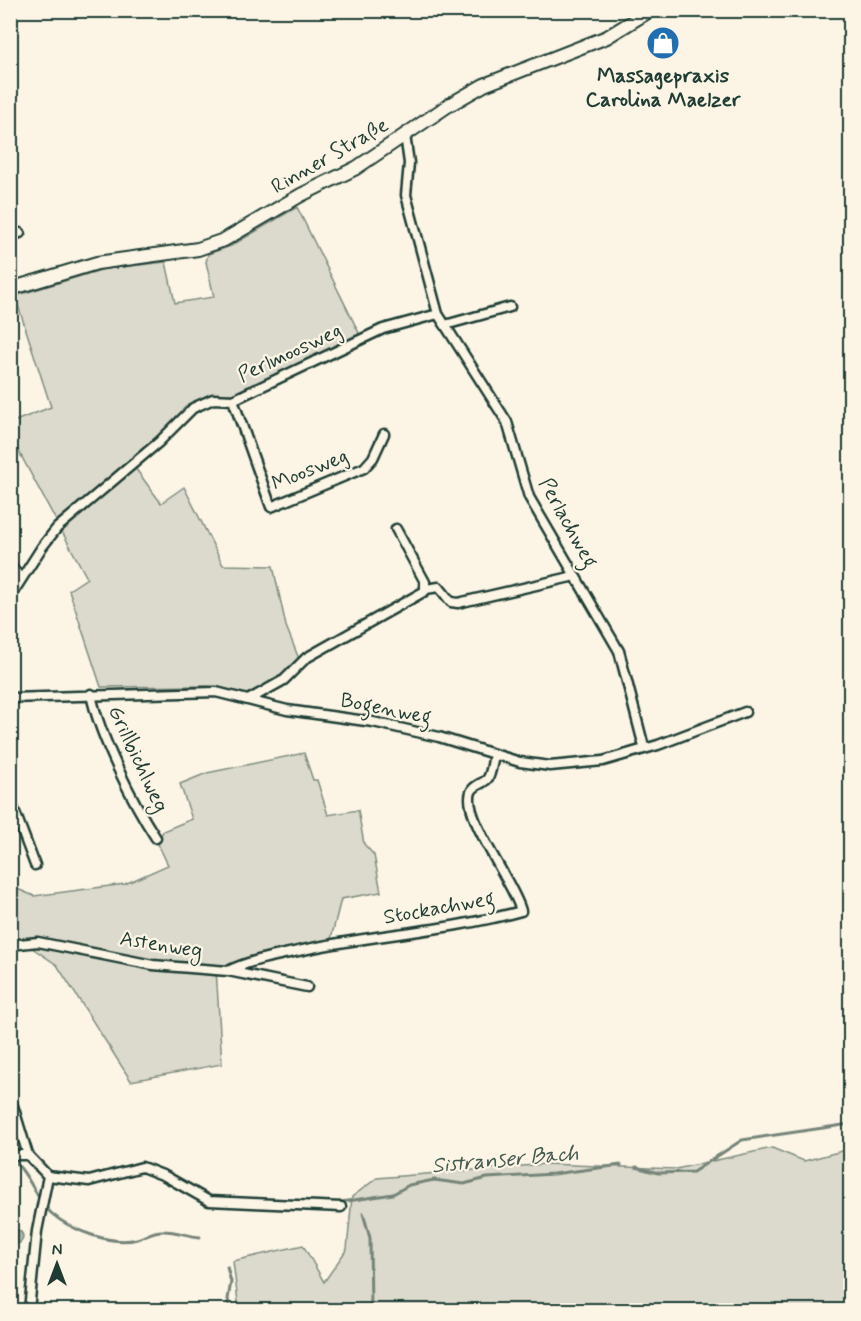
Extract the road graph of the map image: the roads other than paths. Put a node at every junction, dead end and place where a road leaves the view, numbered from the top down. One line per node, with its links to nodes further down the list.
1 (651, 10): 2 (main road, Rinner Straße)
2 (405, 135): 5 (main road, Rinner Straße); 7 (street, Perlachweg)
3 (20, 233): 4 (street)
4 (10, 236)
5 (10, 289)
6 (510, 307): 8 (street)
7 (438, 314): 8 (street, Perlachweg); 9 (street, Perlmoosweg)
8 (445, 325): 13 (street, Perlachweg)
9 (233, 400): 10 (street, Moosweg); 14 (street, Perlmoosweg)
10 (384, 434)
11 (396, 529): 15 (street)
12 (10, 564): 14 (street)
13 (575, 576): 15 (street); 21 (street, Perlachweg)
14 (21, 579): 16 (street, Perlmoosweg)
15 (426, 589): 19 (street)
16 (10, 597)
17 (91, 694): 18 (street, Bogenweg); 19 (street, Bogenweg); 24 (street, Grillbichlweg)
18 (10, 698)
19 (249, 699): 22 (street, Bogenweg)
20 (745, 712): 21 (street, Bogenweg)
21 (644, 747): 22 (street, Bogenweg)
22 (494, 755): 27 (street, Stockachweg)
23 (10, 799): 25 (street)
24 (156, 838)
25 (35, 866)
26 (10, 945): 27 (street, Astenweg)
27 (228, 971): 28 (street, Astenweg)
28 (307, 987)
29 (10, 1096): 31 (street)
30 (10, 1155): 31 (street)
31 (28, 1155): 32 (street)
32 (48, 1176): 33 (street); 34 (street)
33 (341, 1207)
34 (28, 1311)

